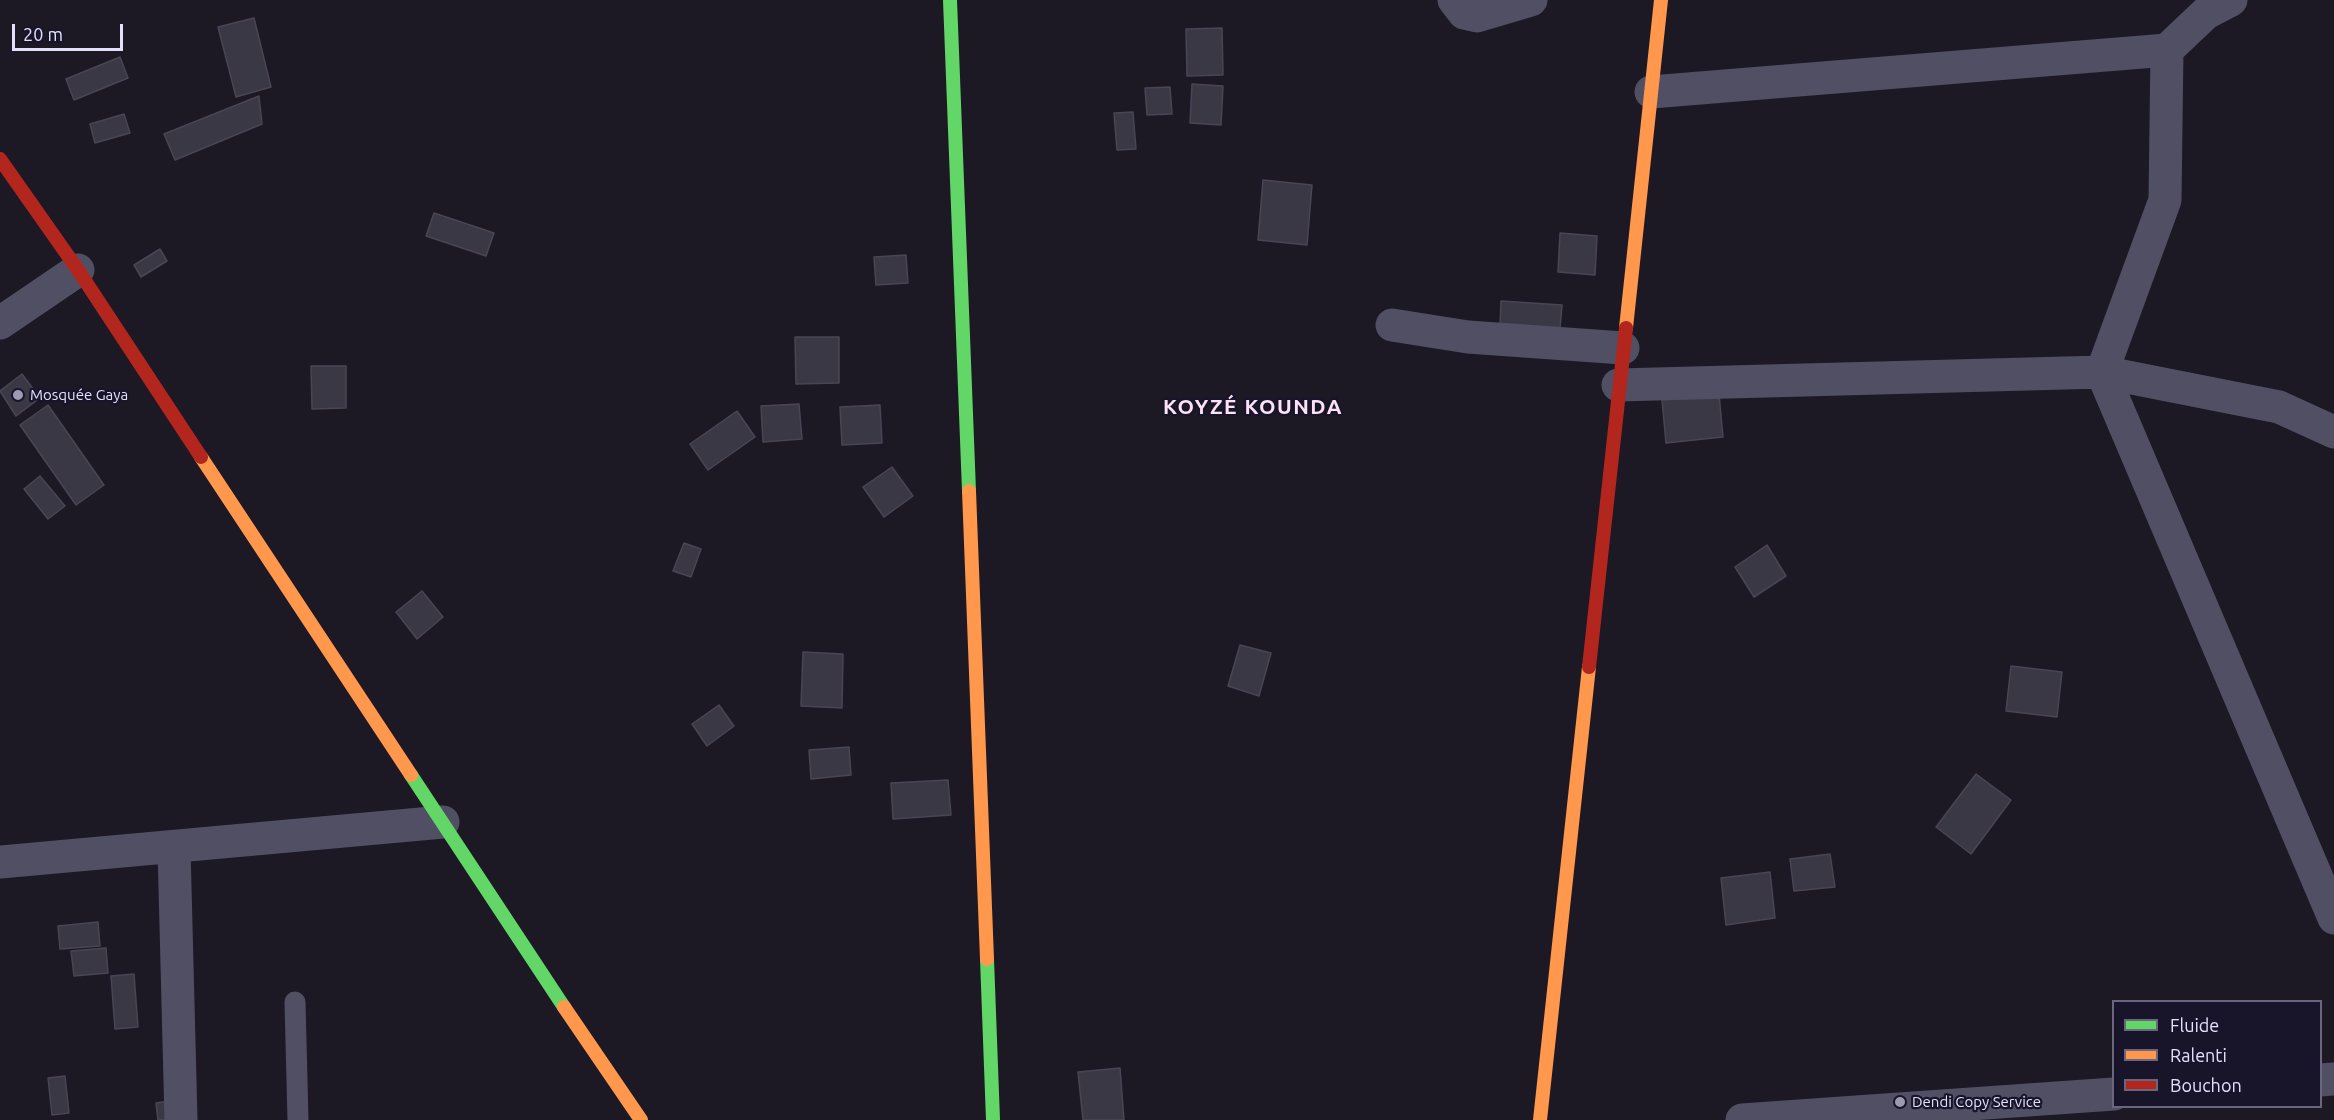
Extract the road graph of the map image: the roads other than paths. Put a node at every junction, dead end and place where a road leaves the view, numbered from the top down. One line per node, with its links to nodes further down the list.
1 (950, 0): 26 (street)
2 (1454, 0): 3 (street)
3 (1532, 0)
4 (1661, 0): 7 (street)
5 (2210, 4): 6 (street)
6 (2167, 50): 7 (street); 13 (street)
7 (1651, 92): 12 (street)
8 (0, 159): 9 (street)
9 (78, 270): 10 (street); 16 (street)
10 (0, 323)
11 (1392, 325): 12 (street)
12 (1623, 348): 14 (street)
13 (2102, 372): 14 (street); 15 (street); 19 (street)
14 (1618, 385): 27 (street)
15 (2334, 432)
16 (443, 822): 17 (street); 25 (street)
17 (174, 848): 18 (street); 23 (street)
18 (0, 862)
19 (2334, 918)
20 (295, 1002): 24 (lane)
21 (2112, 1094): 22 (street)
22 (1822, 1117): 28 (street)
23 (181, 1120)
24 (298, 1120)
25 (641, 1120)
26 (993, 1120)
27 (1540, 1120)
28 (1742, 1120)

